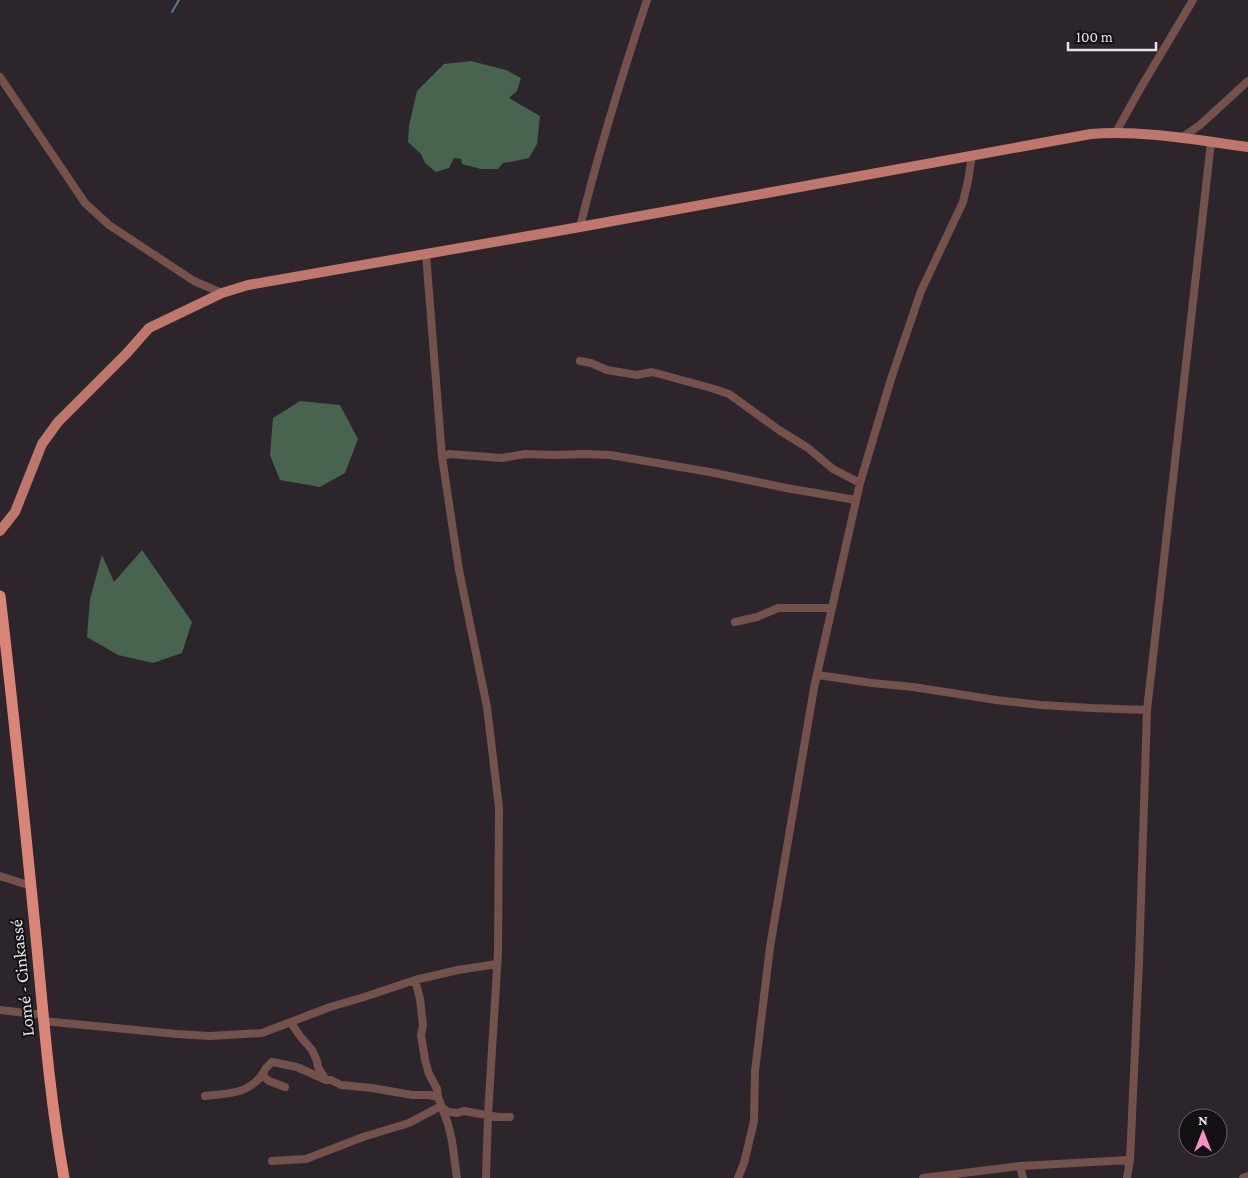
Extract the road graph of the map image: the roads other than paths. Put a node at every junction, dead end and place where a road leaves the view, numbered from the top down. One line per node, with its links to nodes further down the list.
1 (647, 0): 10 (street)
2 (1193, 0): 5 (street)
3 (0, 77): 12 (street)
4 (1248, 81): 6 (street)
5 (1116, 132): 6 (main road); 9 (main road)
6 (1181, 138): 7 (main road)
7 (1211, 142): 8 (main road); 22 (street)
8 (1248, 147)
9 (972, 155): 10 (main road); 15 (street)
10 (580, 227): 11 (main road)
11 (426, 254): 12 (main road); 14 (street)
12 (222, 293): 17 (main road)
13 (580, 361): 15 (street)
14 (442, 457): 16 (street); 25 (street)
15 (860, 483): 16 (street)
16 (856, 500): 19 (street)
17 (0, 531)
18 (0, 596): 24 (highway, Lomé - Cinkassé)
19 (832, 608): 20 (street); 21 (street)
20 (735, 622)
21 (818, 674): 22 (street); 45 (street)
22 (1147, 710): 38 (street)
23 (0, 876): 24 (street)
24 (31, 886): 28 (highway, Lomé - Cinkassé)
25 (497, 964): 26 (street); 36 (street)
26 (415, 980): 29 (street); 34 (street)
27 (0, 1010): 28 (street)
28 (43, 1018): 29 (street); 42 (highway, Lomé - Cinkassé)
29 (291, 1023): 31 (street)
30 (262, 1076): 31 (street); 32 (street); 33 (street)
31 (326, 1080): 34 (street)
32 (285, 1087)
33 (205, 1096)
34 (438, 1097): 35 (street)
35 (443, 1108): 36 (street); 39 (street); 43 (street)
36 (488, 1115): 37 (street); 44 (street)
37 (510, 1117)
38 (1130, 1160): 40 (street); 48 (street)
39 (272, 1161)
40 (1020, 1166): 46 (street); 47 (street)
41 (1248, 1176): 49 (street)
42 (64, 1178)
43 (457, 1178)
44 (486, 1178)
45 (738, 1178)
46 (923, 1178)
47 (1023, 1178)
48 (1128, 1178)
49 (1243, 1178)

